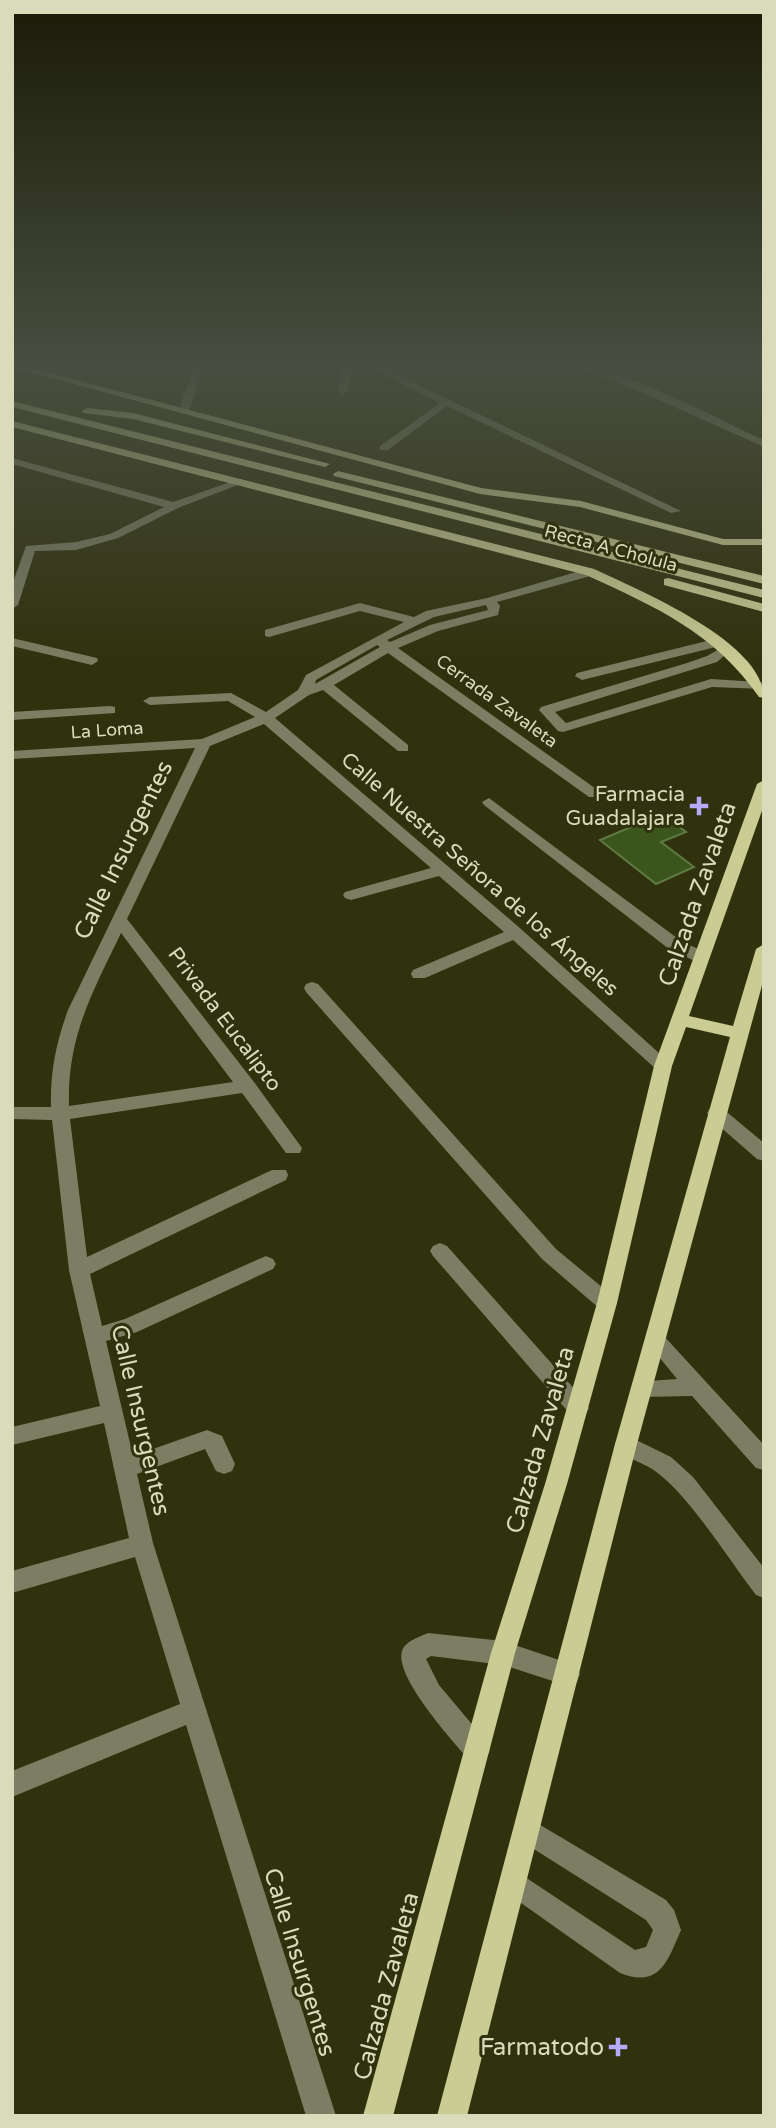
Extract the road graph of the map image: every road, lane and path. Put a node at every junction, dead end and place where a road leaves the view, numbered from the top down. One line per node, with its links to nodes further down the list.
1 (35, 467): 13 (street)
2 (188, 467): 10 (main road)
3 (223, 467): 10 (main road)
4 (264, 467): 19 (main road)
5 (313, 467): 18 (main road)
6 (339, 467): 11 (main road)
7 (385, 467): 11 (main road)
8 (388, 467): 15 (main road)
9 (582, 467): 14 (street)
10 (243, 481): 12 (main road); 13 (street)
11 (410, 486): 17 (main road)
12 (324, 503): 16 (main road); 22 (main road, Recta A Cholula)
13 (174, 506): 21 (street)
14 (675, 512)
15 (764, 542)
16 (590, 572): 20 (street); 27 (main road)
17 (764, 572)
18 (764, 580)
19 (764, 594)
20 (489, 601): 23 (street); 26 (street)
21 (12, 605)
22 (764, 608)
23 (415, 621): 24 (street); 26 (street)
24 (269, 633)
25 (12, 642): 28 (street)
26 (383, 643): 32 (street); 34 (street); 43 (street, Cerrada Zavaleta)
27 (723, 646): 29 (street); 30 (street); 33 (main road)
28 (92, 661)
29 (692, 666): 31 (street); 31 (street)
30 (582, 677)
31 (711, 683): 33 (street)
32 (325, 685): 34 (street); 40 (street)
33 (762, 690)
34 (304, 692): 38 (street, La Loma)
35 (150, 702): 38 (street, Calle Nuestra Señora de los Ángeles)
36 (110, 710): 37 (street)
37 (12, 716)
38 (266, 718): 39 (street, La Loma); 45 (street, Calle Nuestra Señora de los Ángeles)
39 (204, 743): 41 (street, La Loma); 47 (street, Calle Insurgentes)
40 (403, 748)
41 (12, 755)
42 (764, 784): 49 (main road, Calzada Zavaleta)
43 (594, 794)
44 (489, 802): 49 (street)
45 (442, 870): 46 (street); 48 (street, Calle Nuestra Señora de los Ángeles)
46 (351, 895)
47 (119, 919): 56 (street, Privada Eucalipto); 59 (street, Calle Insurgentes)
48 (515, 933): 51 (street); 55 (street, Calle Nuestra Señora de los Ángeles)
49 (701, 957): 53 (main road, Calzada Zavaleta)
50 (762, 960): 54 (main road)
51 (419, 974)
52 (312, 988): 66 (street)
53 (681, 1020): 54 (main road); 55 (main road, Calzada Zavaleta)
54 (740, 1034): 57 (main road)
55 (663, 1066): 66 (main road, Calzada Zavaleta)
56 (248, 1086): 59 (street); 60 (street, Privada Eucalipto)
57 (716, 1113): 61 (street); 68 (main road)
58 (12, 1114): 59 (street)
59 (60, 1114): 65 (street, Calle Insurgentes)
60 (293, 1147)
61 (764, 1154)
62 (279, 1175): 65 (street)
63 (440, 1251): 71 (street)
64 (266, 1264): 67 (street)
65 (79, 1270): 67 (street, Calle Insurgentes)
66 (607, 1303): 71 (main road, Calzada Zavaleta)
67 (94, 1336): 72 (street, Calle Insurgentes)
68 (656, 1341): 69 (street); 70 (main road)
69 (696, 1387): 70 (street); 75 (street)
70 (642, 1388): 74 (main road)
71 (578, 1408): 81 (main road, Calzada Zavaleta)
72 (113, 1412): 73 (street); 77 (street, Calle Insurgentes)
73 (12, 1436)
74 (626, 1444): 80 (street); 82 (main road)
75 (764, 1461)
76 (224, 1464): 77 (street)
77 (125, 1469): 78 (street, Calle Insurgentes)
78 (142, 1543): 79 (street); 83 (street, Calle Insurgentes)
79 (12, 1582)
80 (764, 1587)
81 (503, 1653): 82 (street); 84 (main road, Calzada Zavaleta); 84 (street)
82 (568, 1674): 86 (main road)
83 (194, 1710): 85 (street); 88 (street, Calle Insurgentes)
84 (477, 1750): 89 (main road, Calzada Zavaleta)
85 (12, 1784)
86 (527, 1830): 87 (main road); 87 (street)
87 (513, 1882): 90 (main road)
88 (321, 2116)
89 (378, 2116)
90 (452, 2116)

